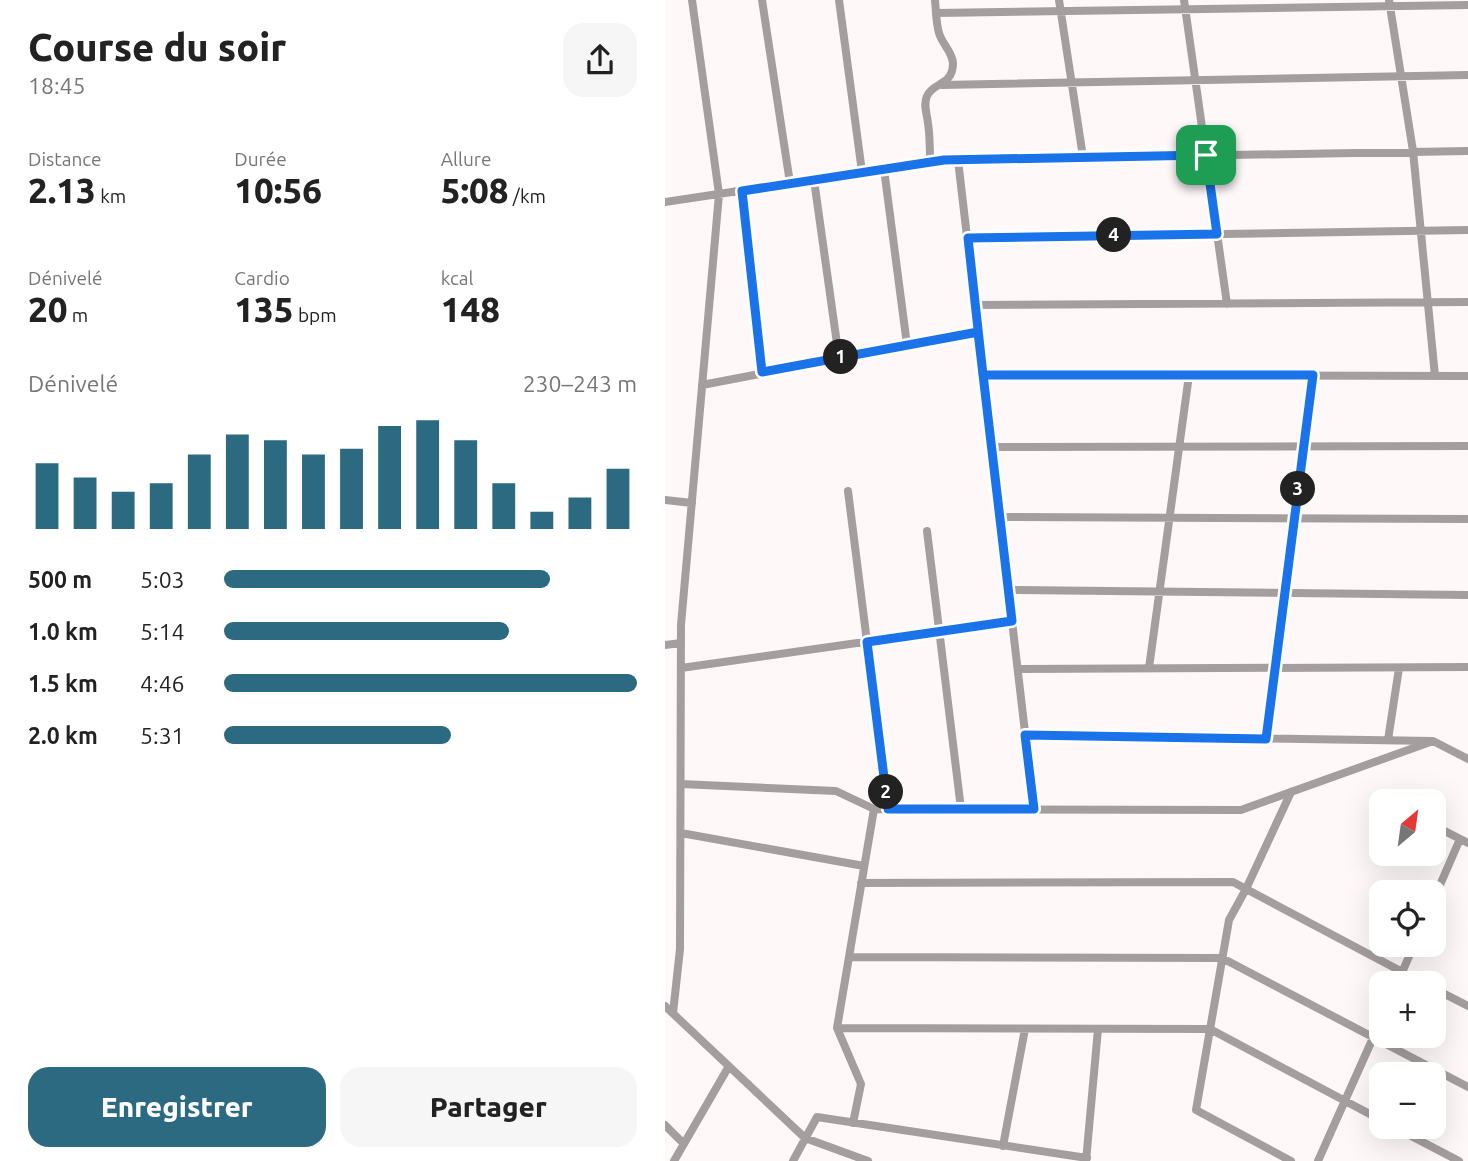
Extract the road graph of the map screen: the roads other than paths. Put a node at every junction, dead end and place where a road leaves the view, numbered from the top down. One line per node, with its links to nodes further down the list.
1 (692, 0): 27 (street)
2 (762, 0): 25 (street)
3 (839, 0): 23 (street)
4 (935, 0): 10 (street)
5 (1059, 0): 9 (street)
6 (1390, 3): 7 (street); 8 (street); 12 (street)
7 (1185, 5): 9 (street); 13 (street)
8 (1468, 5)
9 (1061, 11): 10 (street); 14 (street)
10 (936, 13): 15 (street)
11 (1468, 75): 12 (street)
12 (1401, 76): 13 (street); 17 (street)
13 (1196, 80): 14 (street); 18 (street)
14 (1072, 82): 15 (street); 19 (street)
15 (941, 85): 21 (street)
16 (1468, 150): 17 (street)
17 (1413, 152): 18 (street); 30 (street)
18 (1206, 155): 19 (street); 31 (street)
19 (1083, 157): 20 (street)
20 (958, 160): 21 (street); 32 (street)
21 (930, 162): 22 (street)
22 (884, 169): 23 (street); 38 (street)
23 (862, 172): 24 (street)
24 (814, 180): 25 (street); 39 (street)
25 (790, 183): 26 (street)
26 (742, 191): 27 (street); 40 (street)
27 (719, 194): 28 (street); 46 (street)
28 (665, 202)
29 (1468, 230): 30 (street)
30 (1421, 231): 31 (street); 33 (street)
31 (1217, 234): 32 (street); 35 (street)
32 (968, 238): 36 (street)
33 (1427, 302): 34 (street); 35 (street); 44 (street)
34 (1468, 302)
35 (1227, 304): 36 (street)
36 (975, 305): 37 (street)
37 (978, 332): 38 (street); 41 (street)
38 (907, 345): 39 (street)
39 (839, 358): 40 (street)
40 (762, 372): 46 (street)
41 (983, 375): 42 (street); 48 (street)
42 (1189, 375): 43 (street); 49 (street)
43 (1313, 375): 44 (street); 50 (street)
44 (1434, 376): 45 (street)
45 (1468, 376)
46 (702, 385): 53 (street)
47 (1468, 446): 50 (street)
48 (992, 447): 49 (street); 54 (street)
49 (1179, 447): 50 (street); 55 (street)
50 (1304, 447): 56 (street)
51 (848, 491): 65 (street)
52 (665, 500): 53 (street)
53 (692, 503): 66 (street)
54 (1000, 517): 55 (street); 59 (street)
55 (1170, 518): 56 (street); 60 (street)
56 (1294, 519): 57 (street); 61 (street)
57 (1468, 519)
58 (927, 531): 64 (street)
59 (1009, 590): 60 (street); 63 (street)
60 (1160, 592): 61 (street); 72 (street)
61 (1285, 593): 62 (street); 73 (street)
62 (1468, 595)
63 (1012, 621): 64 (street); 71 (street)
64 (939, 631): 65 (street); 83 (street)
65 (867, 642): 70 (street); 82 (street)
66 (681, 643): 67 (street); 70 (street)
67 (665, 645)
68 (1399, 667): 69 (street); 73 (street); 76 (street)
69 (1468, 667)
70 (681, 668): 79 (street)
71 (1018, 668): 72 (street); 74 (street)
72 (1149, 668): 73 (street)
73 (1275, 668): 75 (street)
74 (1025, 735): 75 (street); 84 (street)
75 (1266, 739): 76 (street)
76 (1388, 740): 77 (street)
77 (1433, 741): 78 (street); 80 (street)
78 (1468, 760)
79 (681, 784): 81 (street); 86 (street)
80 (1291, 792): 84 (street); 91 (street)
81 (874, 809): 82 (street); 88 (street)
82 (888, 809): 83 (street)
83 (961, 809): 84 (street)
84 (1034, 809)
85 (1446, 832): 87 (street)
86 (681, 833): 88 (street); 99 (street)
87 (1464, 841): 89 (street)
88 (864, 866): 90 (street)
89 (1444, 880)
90 (861, 883): 91 (street); 92 (street)
91 (1246, 889): 94 (street); 95 (street)
92 (849, 957): 94 (street); 100 (street)
93 (1408, 957): 95 (street)
94 (1222, 958): 103 (street); 104 (street)
95 (1402, 971)
96 (1446, 995): 98 (street)
97 (665, 1006): 99 (street)
98 (1468, 1006)
99 (673, 1013): 107 (street)
100 (837, 1028): 101 (street); 111 (street)
101 (1025, 1029): 102 (street); 116 (street)
102 (1098, 1029): 103 (street); 117 (street)
103 (1210, 1029): 109 (street); 121 (street)
104 (1369, 1035)
105 (1369, 1046): 109 (street)
106 (1394, 1048): 108 (street)
107 (729, 1066): 113 (street); 115 (street)
108 (1468, 1087)
109 (1345, 1101): 110 (street); 122 (street)
110 (1369, 1114)
111 (853, 1123): 113 (street); 116 (street)
112 (665, 1125): 115 (street)
113 (805, 1138): 119 (street); 120 (street)
114 (1417, 1139): 123 (street)
115 (683, 1143): 118 (street)
116 (1003, 1146): 117 (street)
117 (1086, 1160)
118 (674, 1161)
119 (793, 1161)
120 (868, 1161)
121 (1291, 1161)
122 (1318, 1161)
123 (1458, 1161)

